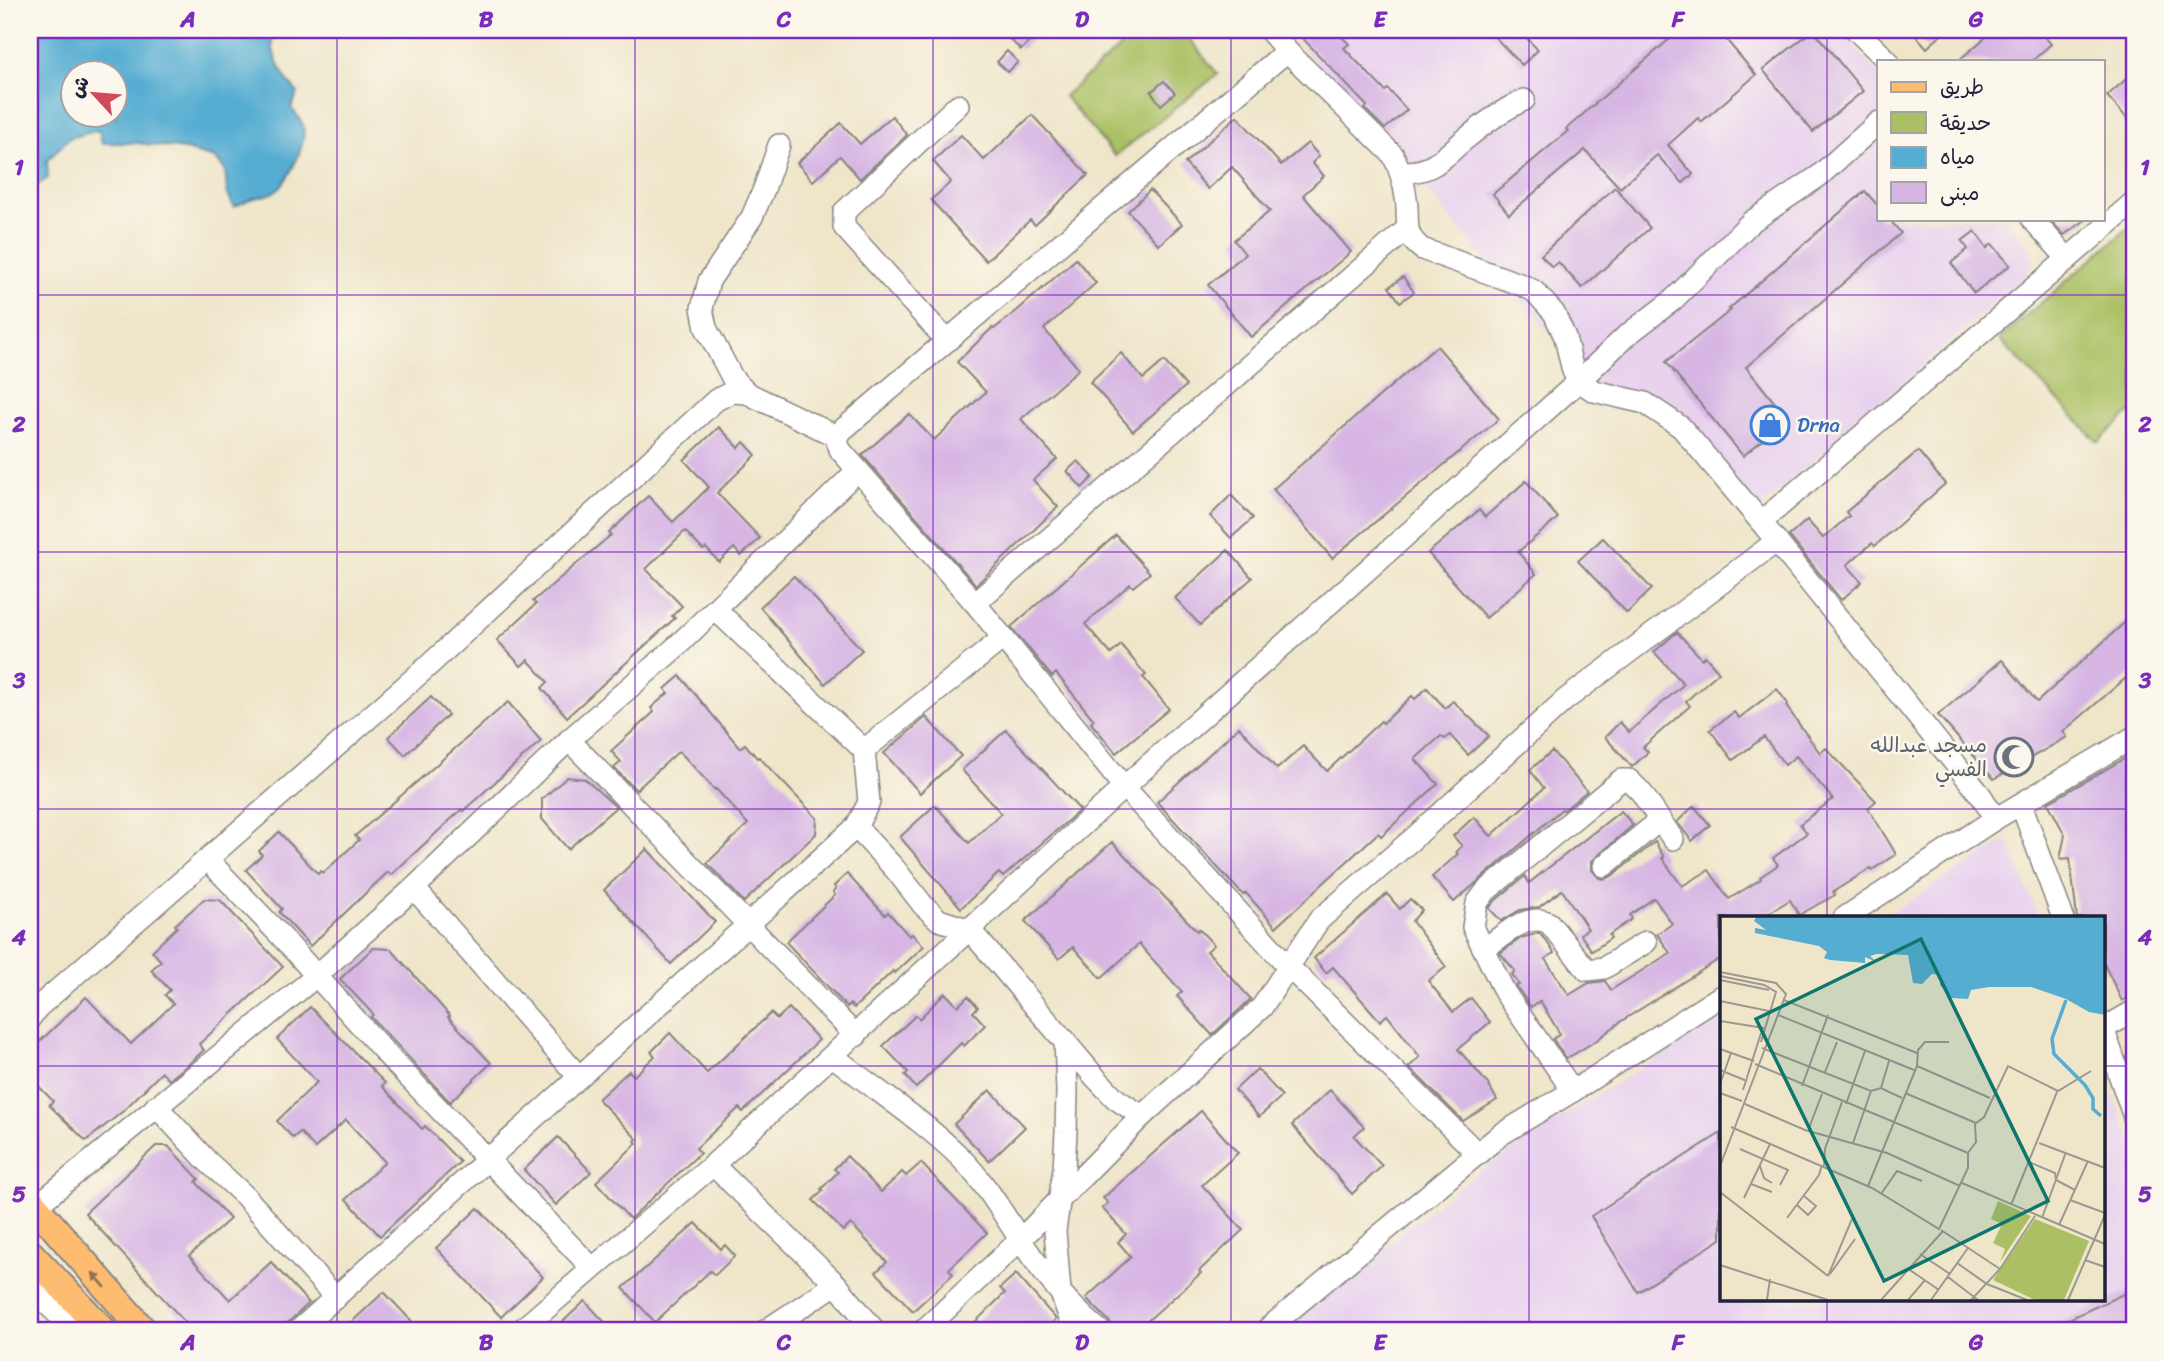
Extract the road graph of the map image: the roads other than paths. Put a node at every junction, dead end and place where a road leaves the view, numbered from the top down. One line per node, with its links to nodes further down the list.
1 (1269, 30): 3 (street)
2 (1856, 30): 4 (street)
3 (1287, 51): 9 (street); 14 (street)
4 (1887, 60)
5 (1524, 100): 9 (street)
6 (958, 105): 14 (street)
7 (1877, 124): 15 (street)
8 (779, 145): 16 (street)
9 (1401, 172): 12 (street)
10 (2134, 202): 13 (street)
11 (2033, 220): 13 (street)
12 (1407, 229): 15 (street); 21 (street)
13 (2068, 259): 19 (street)
14 (947, 341): 17 (street)
15 (1579, 381): 19 (street); 27 (street)
16 (747, 393): 17 (street); 33 (street)
17 (838, 437): 18 (street)
18 (858, 470): 21 (street); 22 (street)
19 (1761, 522): 20 (street)
20 (1777, 541): 29 (street); 42 (street)
21 (975, 603): 23 (street)
22 (715, 609): 25 (street); 26 (street)
23 (1003, 638): 26 (street); 27 (street)
24 (2134, 737): 28 (street)
25 (569, 740): 35 (street); 38 (street)
26 (864, 750): 31 (street)
27 (1125, 787): 39 (street); 42 (street)
28 (2021, 804): 29 (street); 37 (street)
29 (1995, 819): 36 (street)
30 (1660, 820): 32 (street); 34 (street); 41 (street)
31 (856, 827): 38 (street); 39 (street)
32 (1673, 839)
33 (208, 860): 43 (street); 46 (street)
34 (1604, 866)
35 (414, 888): 43 (street); 52 (street)
36 (1847, 916)
37 (2062, 916)
38 (750, 924): 49 (street); 52 (street)
39 (970, 930): 49 (street); 50 (street)
40 (1646, 942): 41 (street)
41 (1484, 949): 53 (street)
42 (1290, 968): 55 (street); 57 (street)
43 (315, 977): 54 (street); 58 (street)
44 (1720, 997): 53 (street)
45 (2134, 1011): 47 (street)
46 (30, 1018)
47 (2104, 1028)
48 (2104, 1032): 56 (street)
49 (856, 1036): 51 (street)
50 (1065, 1040): 55 (street); 60 (street)
51 (834, 1056): 59 (street); 62 (street)
52 (579, 1077): 58 (street)
53 (1573, 1091): 57 (street)
54 (156, 1106): 61 (street); 68 (street)
55 (1142, 1116): 60 (street)
56 (2134, 1117)
57 (1478, 1154): 78 (street)
58 (488, 1160): 64 (street); 68 (street)
59 (713, 1165): 64 (street); 65 (street)
60 (1058, 1202): 62 (street); 67 (street)
61 (32, 1204): 71 (main road, one-way to 61)
62 (1020, 1240): 67 (street); 75 (street)
63 (30, 1252): 70 (main road)
64 (592, 1268): 69 (street)
65 (836, 1284): 73 (street); 74 (street)
66 (30, 1287): 70 (street)
67 (1060, 1291): 76 (street); 77 (street)
68 (335, 1298): 72 (street)
69 (532, 1327)
70 (92, 1329)
71 (144, 1331)
72 (298, 1331)
73 (765, 1331)
74 (875, 1331)
75 (923, 1331)
76 (1071, 1331)
77 (1100, 1331)
78 (1265, 1331)

